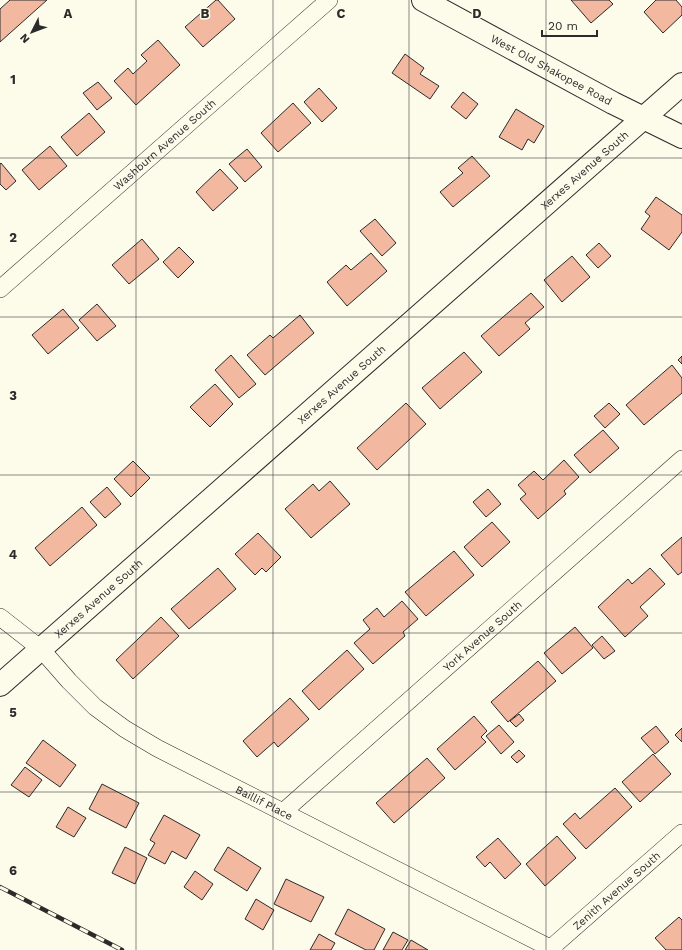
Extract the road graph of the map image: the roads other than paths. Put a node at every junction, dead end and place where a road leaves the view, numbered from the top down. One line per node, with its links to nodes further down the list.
1 (329, 0): 6 (street, Washburn Avenue South)
2 (423, 0): 4 (street, West Old Shakopee Road)
3 (682, 84): 4 (street, Xerxes Avenue South)
4 (643, 117): 5 (street, West Old Shakopee Road); 9 (street, Xerxes Avenue South)
5 (682, 137)
6 (0, 289)
7 (682, 459): 11 (street, York Avenue South)
8 (0, 617): 9 (street, Baillif Place)
9 (41, 649): 10 (street, Xerxes Avenue South); 11 (street, Baillif Place)
10 (0, 685)
11 (283, 812): 13 (street, Baillif Place)
12 (682, 833): 13 (street, Zenith Avenue South)
13 (552, 949)

